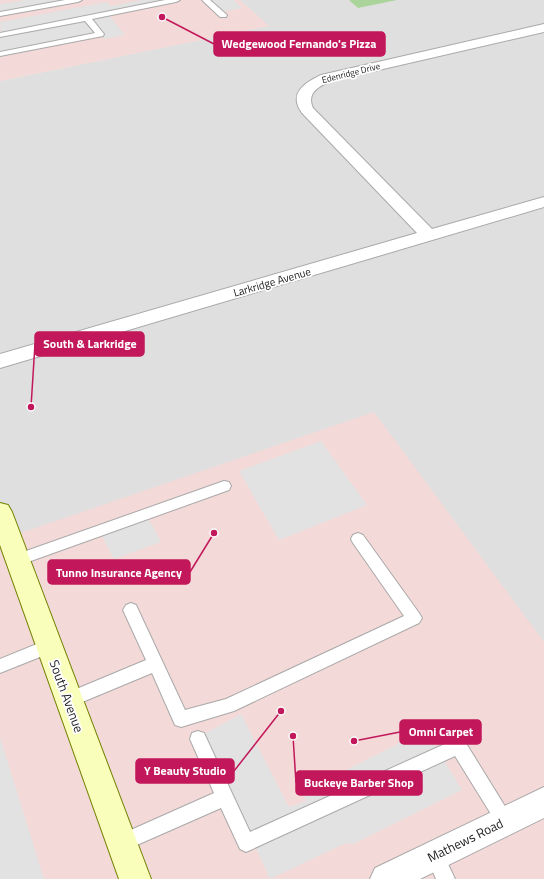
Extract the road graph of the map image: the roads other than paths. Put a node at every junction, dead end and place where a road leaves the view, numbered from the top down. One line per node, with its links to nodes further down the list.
1 (78, 0): 4 (lane)
2 (176, 0): 6 (lane)
3 (206, 0): 5 (lane)
4 (0, 14)
5 (223, 15)
6 (87, 18): 8 (lane); 9 (lane)
7 (544, 28): 11 (street, Edenridge Drive)
8 (0, 35)
9 (0, 54)
10 (544, 202): 11 (street, Larkridge Avenue)
11 (429, 236): 12 (street, Larkridge Avenue)
12 (0, 361)
13 (224, 486): 16 (lane)
14 (0, 512): 16 (main road, South Avenue)
15 (358, 538): 19 (lane)
16 (17, 560): 18 (main road, South Avenue)
17 (131, 610): 19 (lane)
18 (49, 646): 20 (lane); 21 (main road, South Avenue)
19 (155, 664): 21 (lane)
20 (0, 666)
21 (68, 700): 26 (main road, South Avenue)
22 (198, 739): 23 (lane)
23 (225, 797): 25 (lane); 26 (lane)
24 (544, 802): 25 (street, Mathews Road)
25 (505, 821): 27 (street, Mathews Road)
26 (120, 843): 28 (main road, South Avenue)
27 (441, 867): 29 (street, Mathews Road)
28 (135, 879)
29 (386, 879)

